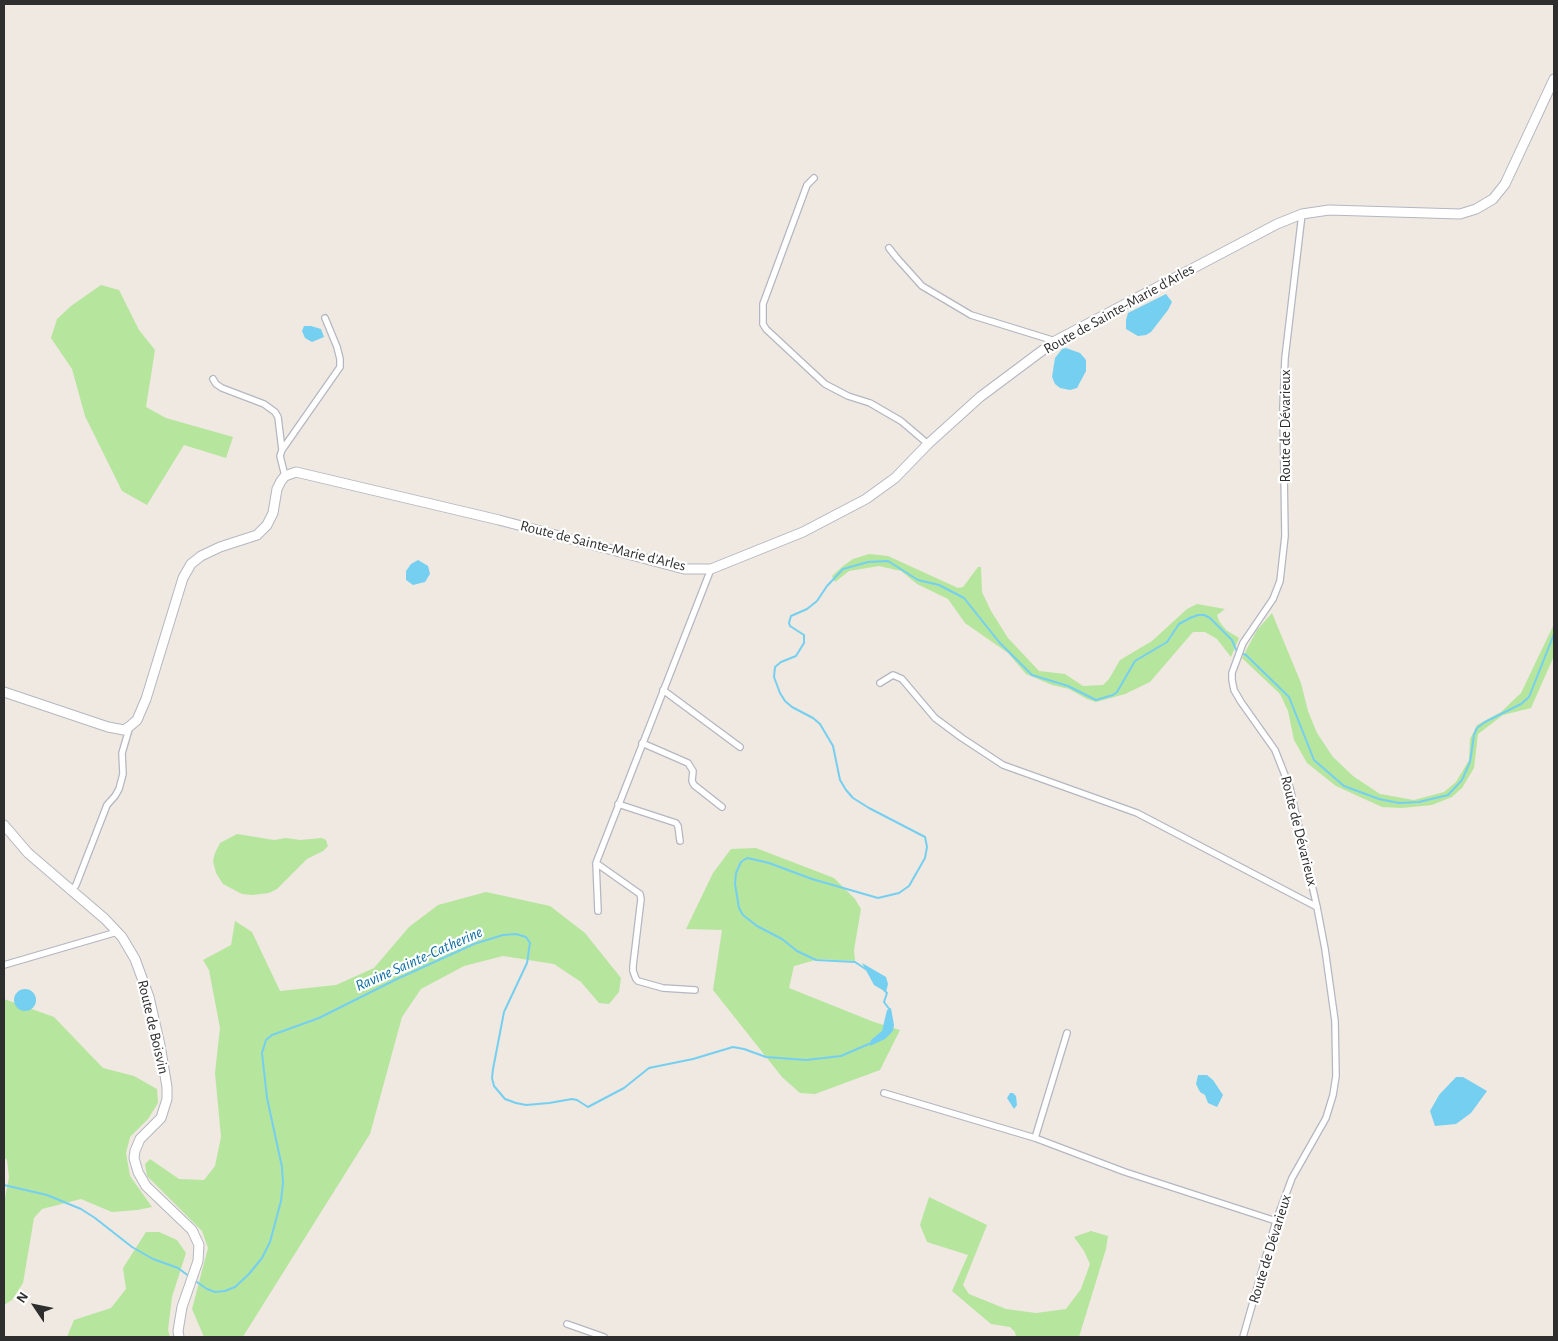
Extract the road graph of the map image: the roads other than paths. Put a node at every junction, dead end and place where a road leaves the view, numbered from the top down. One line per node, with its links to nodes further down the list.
1 (1554, 80): 3 (main road, Route de Sainte-Marie d'Arles)
2 (814, 178): 8 (street)
3 (1302, 214): 6 (main road, Route de Sainte-Marie d'Arles); 24 (street, Route de Dévarieux)
4 (889, 248): 6 (street)
5 (325, 318): 9 (street)
6 (1055, 341): 8 (main road, Route de Sainte-Marie d'Arles)
7 (213, 379): 9 (street)
8 (928, 444): 11 (main road, Route de Sainte-Marie d'Arles)
9 (282, 450): 10 (street)
10 (285, 476): 11 (main road, Route de Sainte-Marie d'Arles); 15 (main road)
11 (711, 569): 13 (street)
12 (880, 683): 24 (street)
13 (663, 690): 16 (street); 17 (street)
14 (4, 692): 15 (main road)
15 (130, 726): 23 (street)
16 (642, 743): 18 (street); 19 (street)
17 (740, 747)
18 (618, 804): 21 (street); 22 (street)
19 (722, 807)
20 (4, 825): 23 (main road, Route de Boisvin)
21 (680, 841)
22 (596, 862): 25 (street); 28 (street)
23 (72, 890): 26 (main road, Route de Boisvin)
24 (1318, 907): 32 (street, Route de Dévarieux)
25 (598, 911)
26 (117, 932): 27 (street); 34 (main road, Route de Boisvin)
27 (4, 966)
28 (695, 990)
29 (1066, 1033): 31 (street)
30 (884, 1092): 31 (street)
31 (1035, 1138): 32 (street)
32 (1276, 1221): 36 (street, Route de Dévarieux)
33 (567, 1324): 35 (street)
34 (179, 1337)
35 (604, 1337)
36 (1244, 1337)

